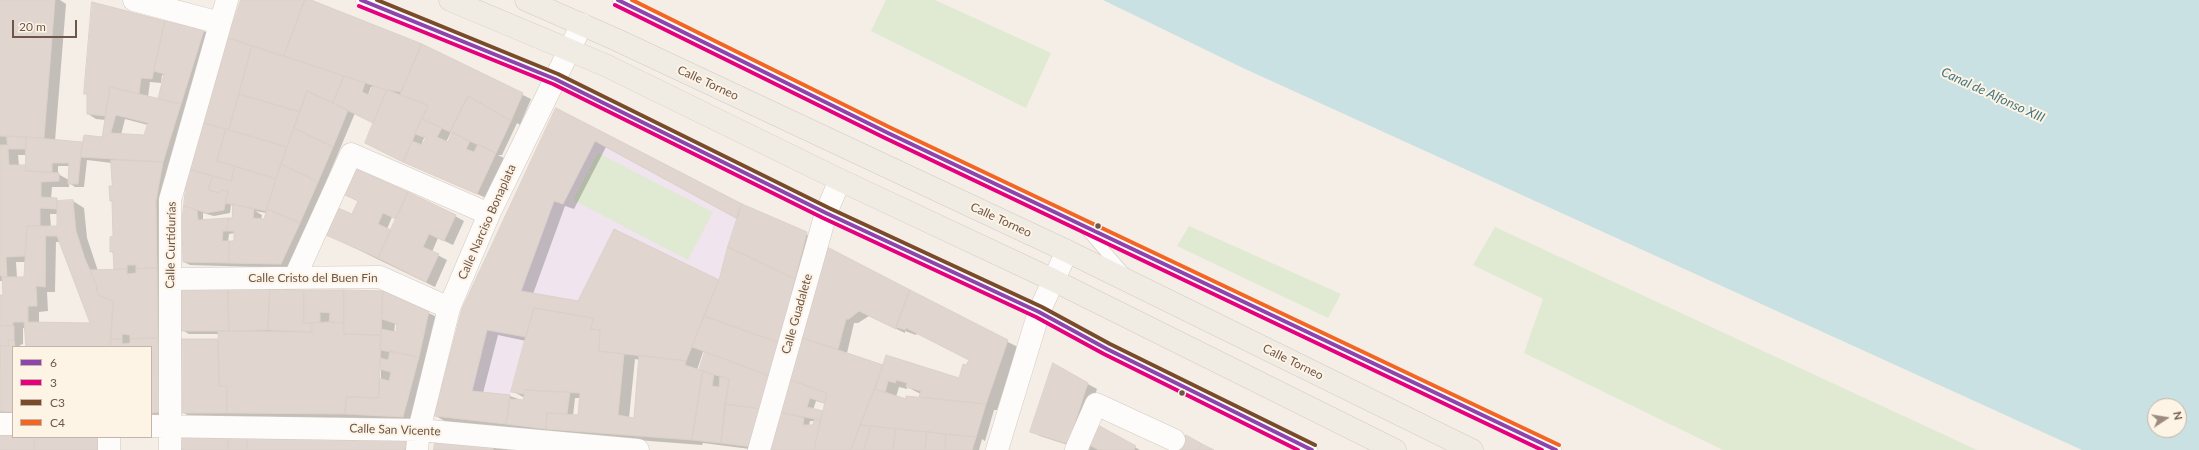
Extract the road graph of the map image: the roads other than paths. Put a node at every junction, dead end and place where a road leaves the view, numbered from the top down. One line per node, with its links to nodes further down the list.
1 (134, 0): 7 (street)
2 (227, 0): 7 (street, Calle Curtidurías)
3 (361, 0): 10 (lane)
4 (450, 0): 9 (main road)
5 (526, 0): 8 (main road, Calle Torneo)
6 (618, 0): 14 (lane)
7 (220, 23): 17 (street, Calle Curtidurías)
8 (582, 24): 9 (street, Calle Narciso Bonaplata); 15 (main road, Calle Torneo)
9 (569, 50): 10 (street, Calle Narciso Bonaplata); 11 (main road)
10 (555, 79): 12 (lane); 13 (street, Calle Narciso Bonaplata)
11 (840, 180): 12 (street, Calle Guadalete); 18 (main road)
12 (826, 213): 21 (lane); 31 (street, Calle Guadalete)
13 (489, 214): 16 (street); 20 (street, Calle Narciso Bonaplata)
14 (1081, 224): 19 (lane); 37 (lane)
15 (1067, 251): 18 (street); 19 (main road, Calle Torneo)
16 (295, 277): 17 (street, Calle Cristo del Buen Fin); 20 (street, Calle Cristo del Buen Fin)
17 (170, 279): 24 (street, Calle Curtidurías)
18 (1053, 280): 21 (street); 35 (main road)
19 (1133, 284): 36 (main road, Calle Torneo)
20 (449, 308): 26 (street, Calle Narciso Bonaplata)
21 (1039, 312): 32 (street); 34 (lane)
22 (0, 424): 23 (street)
23 (12, 424)
24 (161, 426): 26 (street, Calle San Vicente); 29 (street, Calle Curtidurías)
25 (109, 438): 28 (street)
26 (418, 440): 30 (street, Calle San Vicente)
27 (1174, 440): 33 (street)
28 (109, 450)
29 (170, 450)
30 (638, 450)
31 (759, 450)
32 (996, 450)
33 (1076, 450)
34 (1312, 450)
35 (1395, 450)
36 (1472, 450)
37 (1556, 450)

